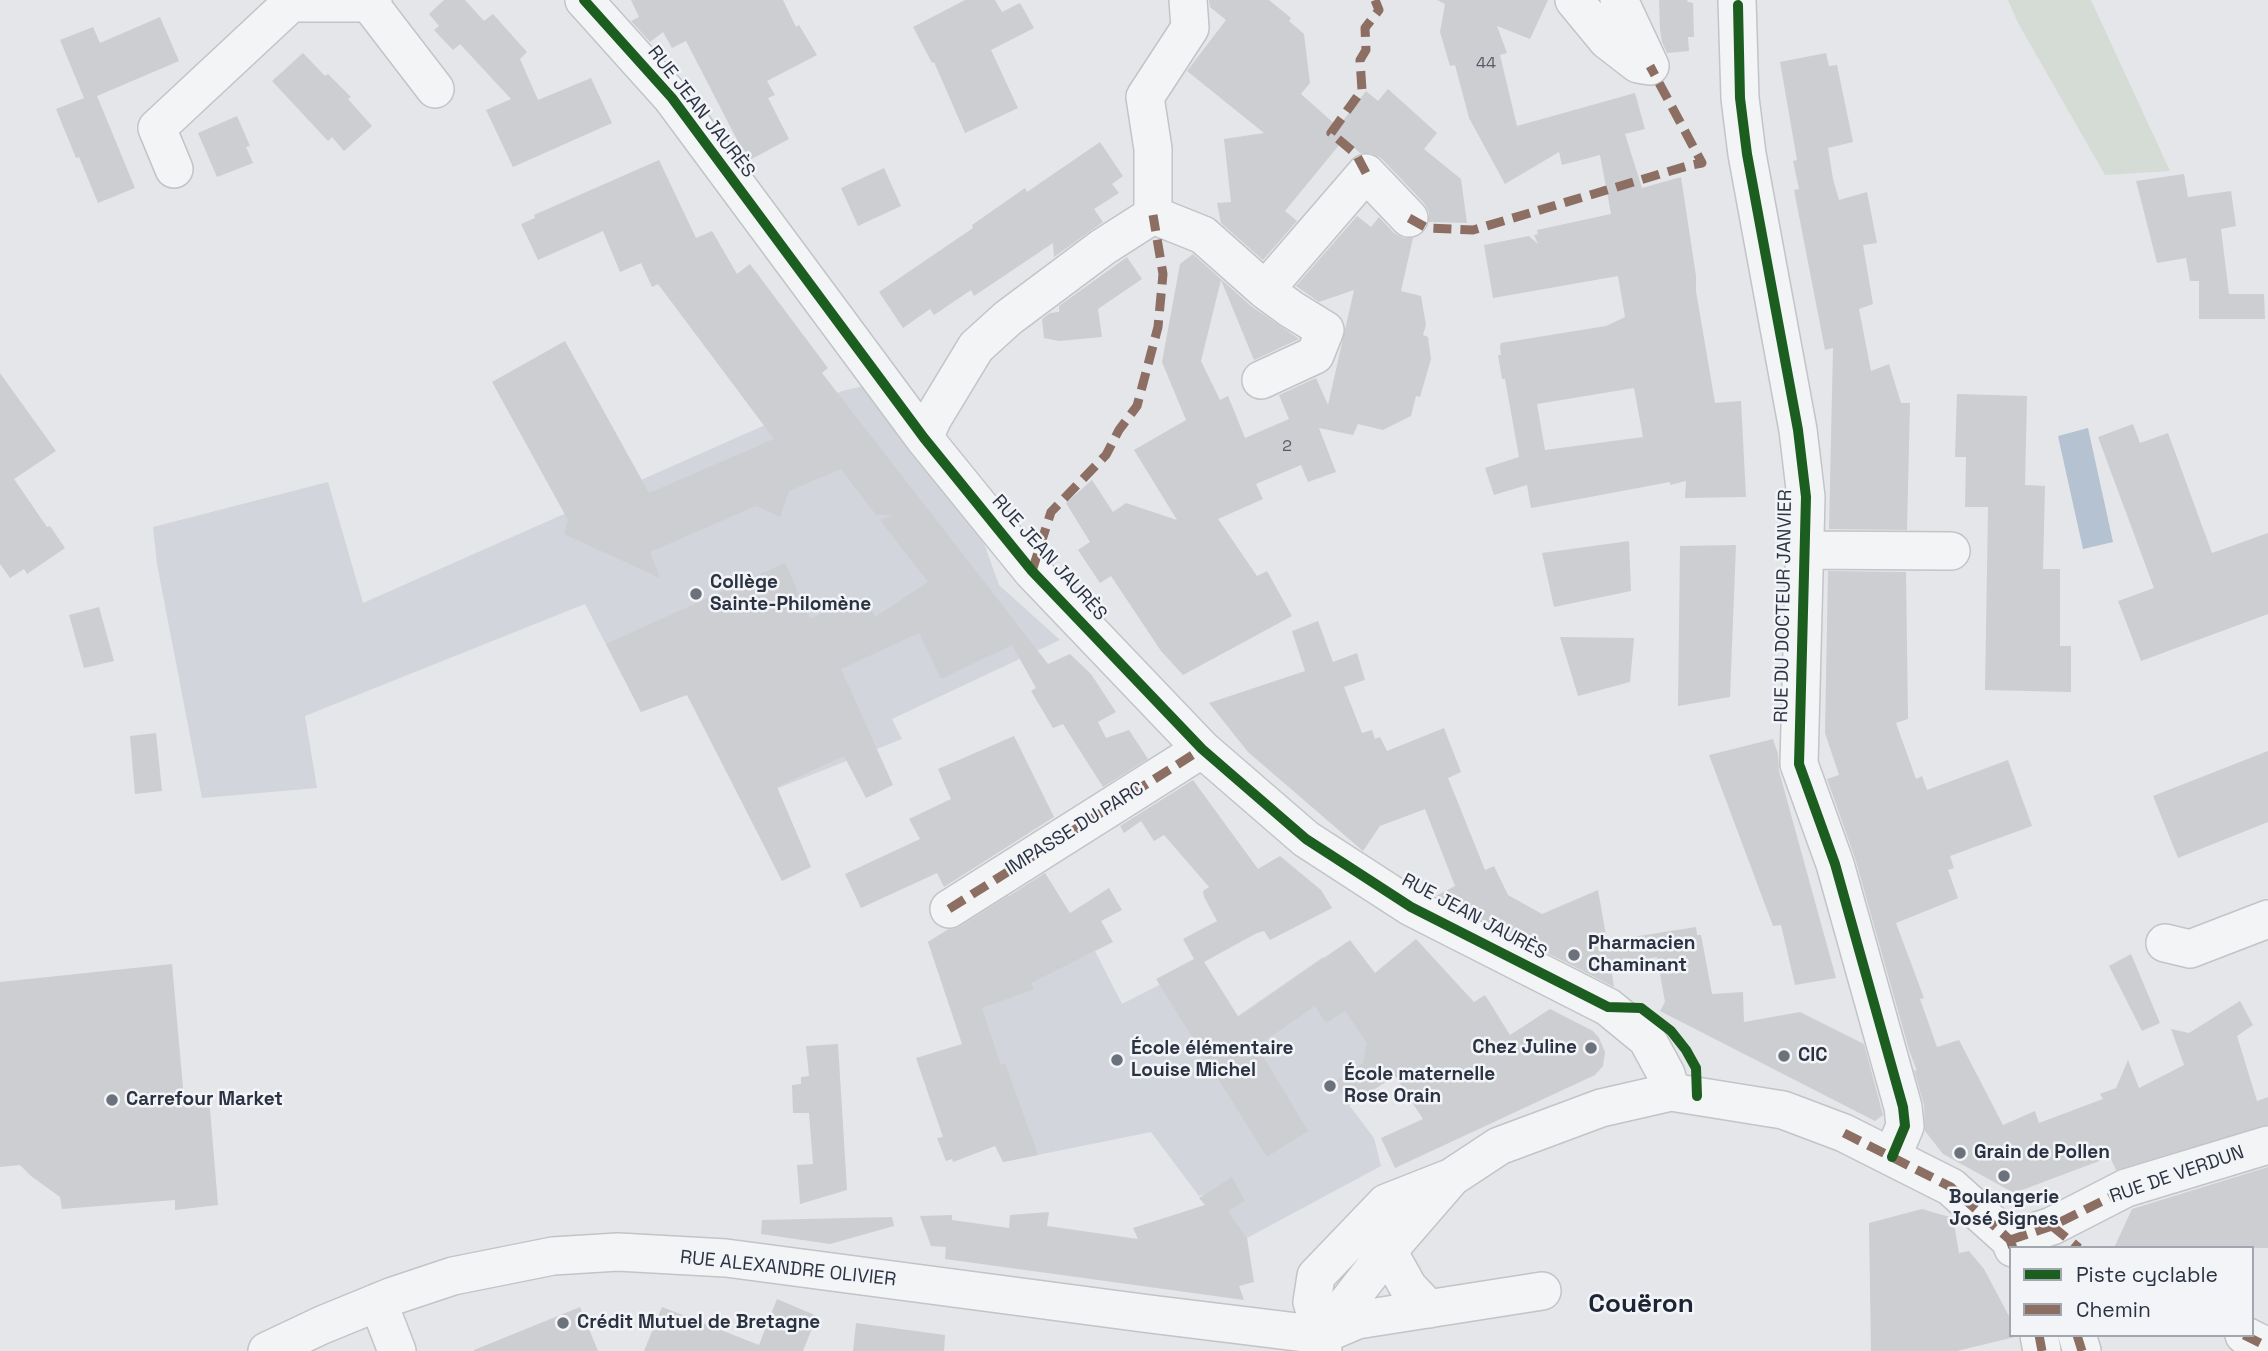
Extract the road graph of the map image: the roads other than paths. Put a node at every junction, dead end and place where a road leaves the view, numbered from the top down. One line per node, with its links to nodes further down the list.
1 (584, 0): 13 (street, RUE JEAN JAURÈS)
2 (1188, 0): 9 (street)
3 (1574, 0): 4 (street)
4 (1619, 0)
5 (371, 2): 7 (street); 8 (street)
6 (1738, 2): 14 (street, RUE DU DOCTEUR JANVIER)
7 (435, 89)
8 (174, 169)
9 (1153, 215): 11 (street); 13 (street)
10 (1409, 218): 11 (street)
11 (1265, 290): 12 (street)
12 (1261, 380)
13 (924, 438): 16 (street, RUE JEAN JAURÈS)
14 (1803, 550): 15 (street); 22 (street, RUE DU DOCTEUR JANVIER)
15 (1951, 551)
16 (1202, 749): 17 (street, IMPASSE DU PARC); 20 (street, RUE JEAN JAURÈS)
17 (949, 909)
18 (2268, 919): 19 (street)
19 (2165, 943)
20 (1671, 1092): 22 (street); 23 (street)
21 (2268, 1144): 24 (street, RUE DE VERDUN)
22 (1892, 1157): 25 (street)
23 (1452, 1177): 26 (street); 31 (street)
24 (2066, 1237): 25 (street, RUE DE VERDUN)
25 (2012, 1244)
26 (1388, 1251): 29 (street); 31 (street)
27 (1542, 1291): 29 (street)
28 (378, 1302): 31 (street, RUE ALEXANDRE OLIVIER); 33 (street, RUE ALEXANDRE OLIVIER); 34 (street)
29 (1429, 1308): 31 (street)
30 (2248, 1337): 32 (street)
31 (1323, 1343)
32 (2268, 1347)
33 (267, 1351)
34 (397, 1351)

